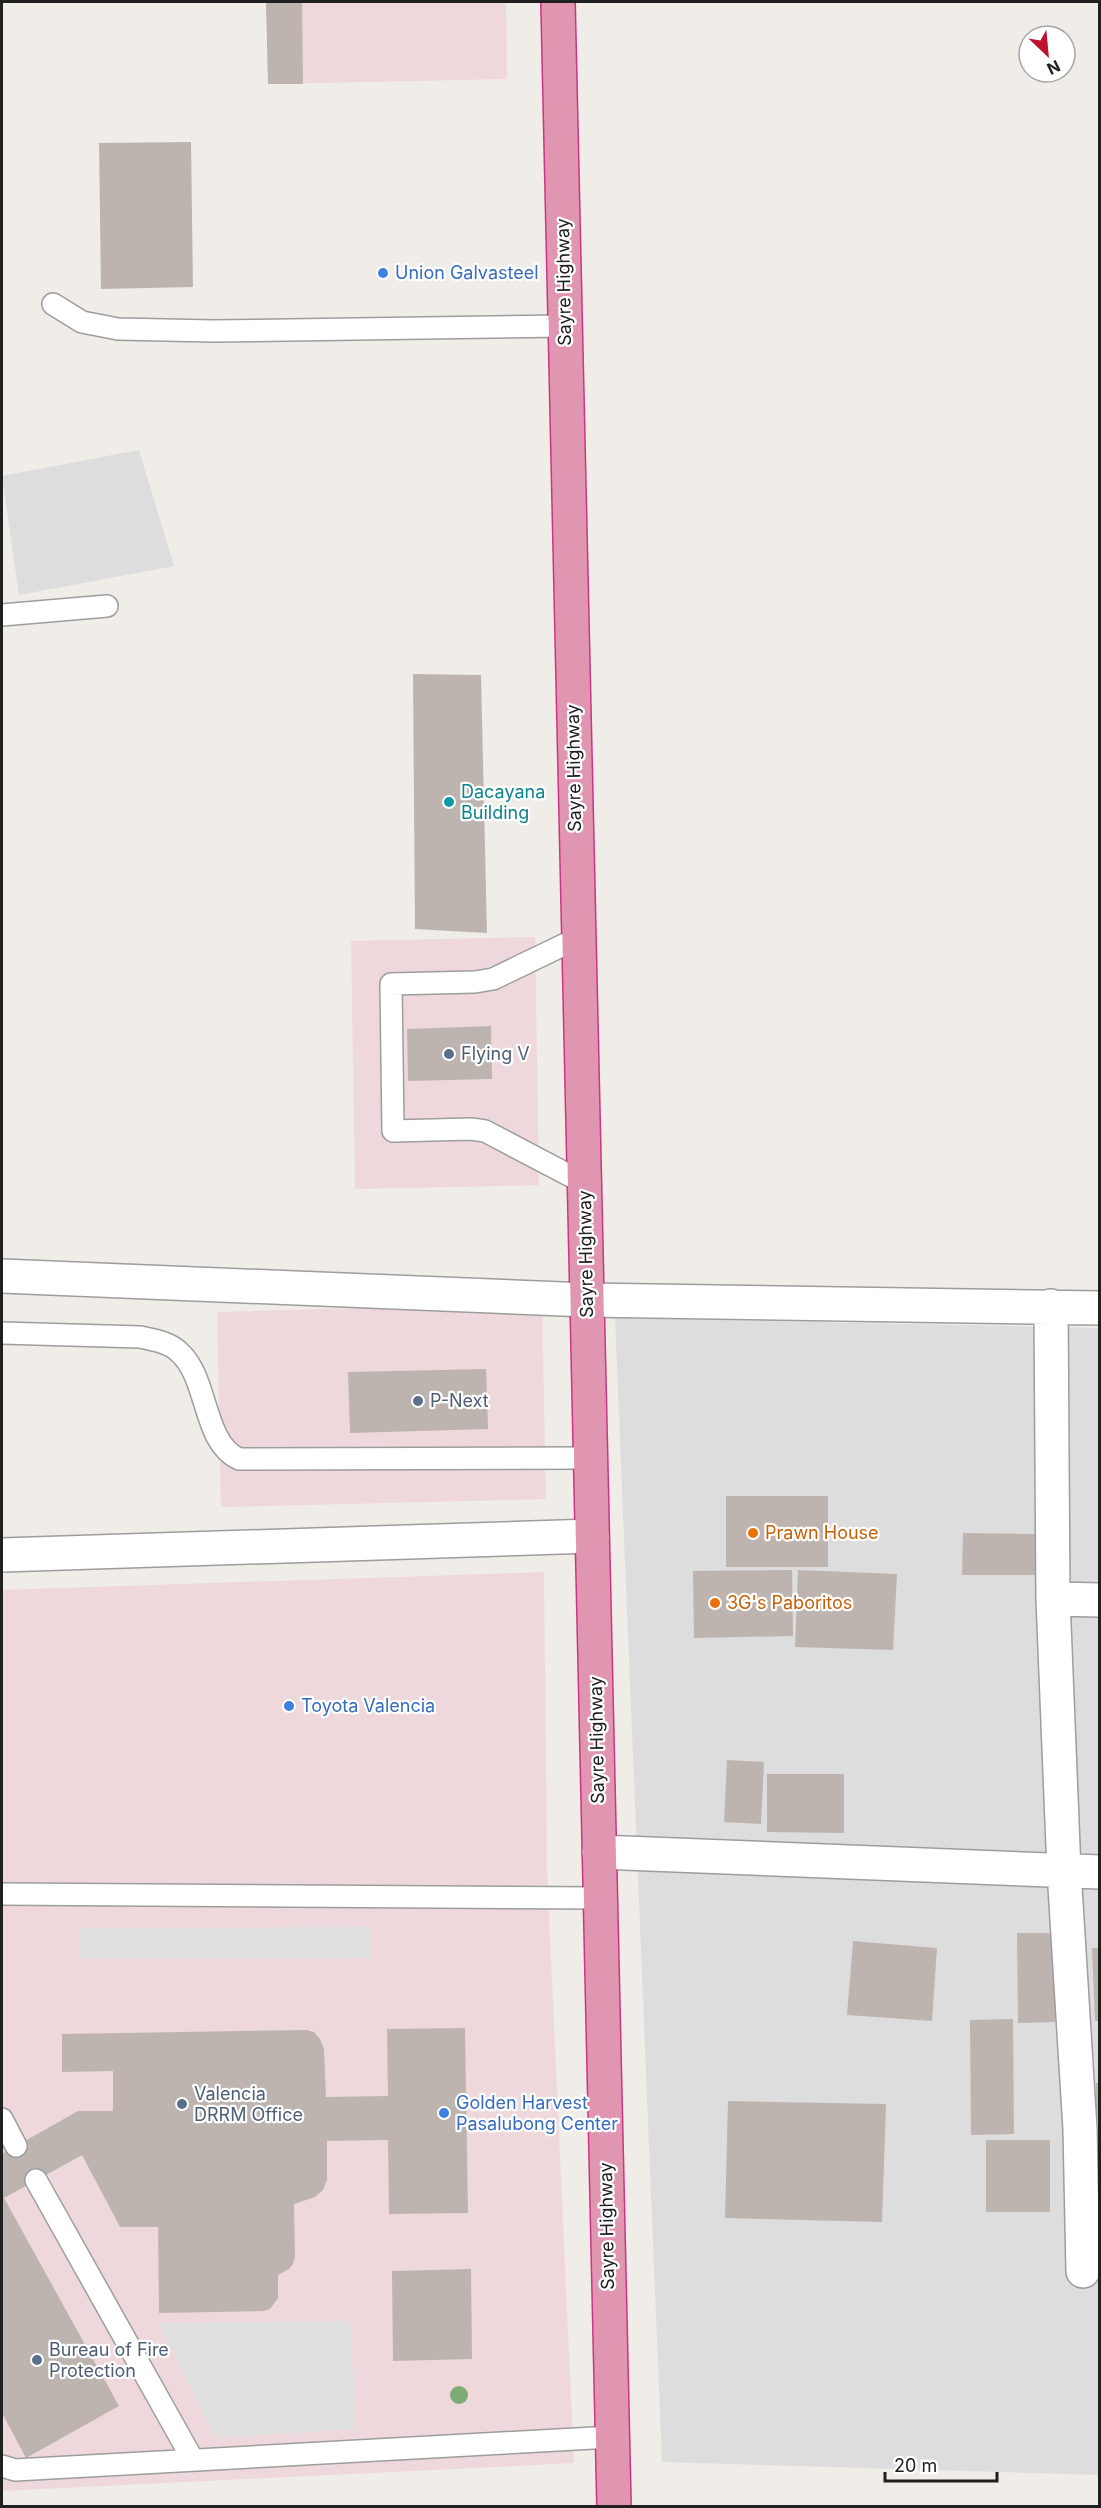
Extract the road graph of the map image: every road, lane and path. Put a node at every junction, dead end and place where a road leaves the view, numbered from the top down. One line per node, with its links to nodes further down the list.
1 (558, 2): 3 (highway, Sayre Highway)
2 (53, 304): 3 (lane)
3 (565, 326): 6 (highway, Sayre Highway)
4 (107, 606): 5 (lane)
5 (2, 615)
6 (578, 938): 7 (highway, Sayre Highway); 7 (lane)
7 (584, 1183): 9 (highway, Sayre Highway)
8 (2, 1276): 9 (street)
9 (587, 1300): 10 (street); 13 (highway, Sayre Highway)
10 (1051, 1306): 11 (street); 16 (street)
11 (1100, 1308)
12 (2, 1333): 13 (lane)
13 (591, 1458): 14 (highway, Sayre Highway)
14 (592, 1536): 15 (street); 18 (highway, Sayre Highway)
15 (2, 1555)
16 (1053, 1599): 17 (street); 19 (street)
17 (1100, 1600)
18 (599, 1852): 19 (street); 22 (highway, Sayre Highway)
19 (1064, 1871): 20 (street); 24 (street)
20 (1100, 1872)
21 (2, 1894): 22 (lane)
22 (600, 1898): 28 (highway, Sayre Highway)
23 (2, 2119): 25 (lane)
24 (1090, 2130): 27 (street)
25 (16, 2146)
26 (36, 2180): 29 (lane)
27 (1083, 2271)
28 (612, 2437): 29 (lane); 31 (highway, Sayre Highway)
29 (193, 2460): 30 (lane)
30 (2, 2466)
31 (614, 2506)

